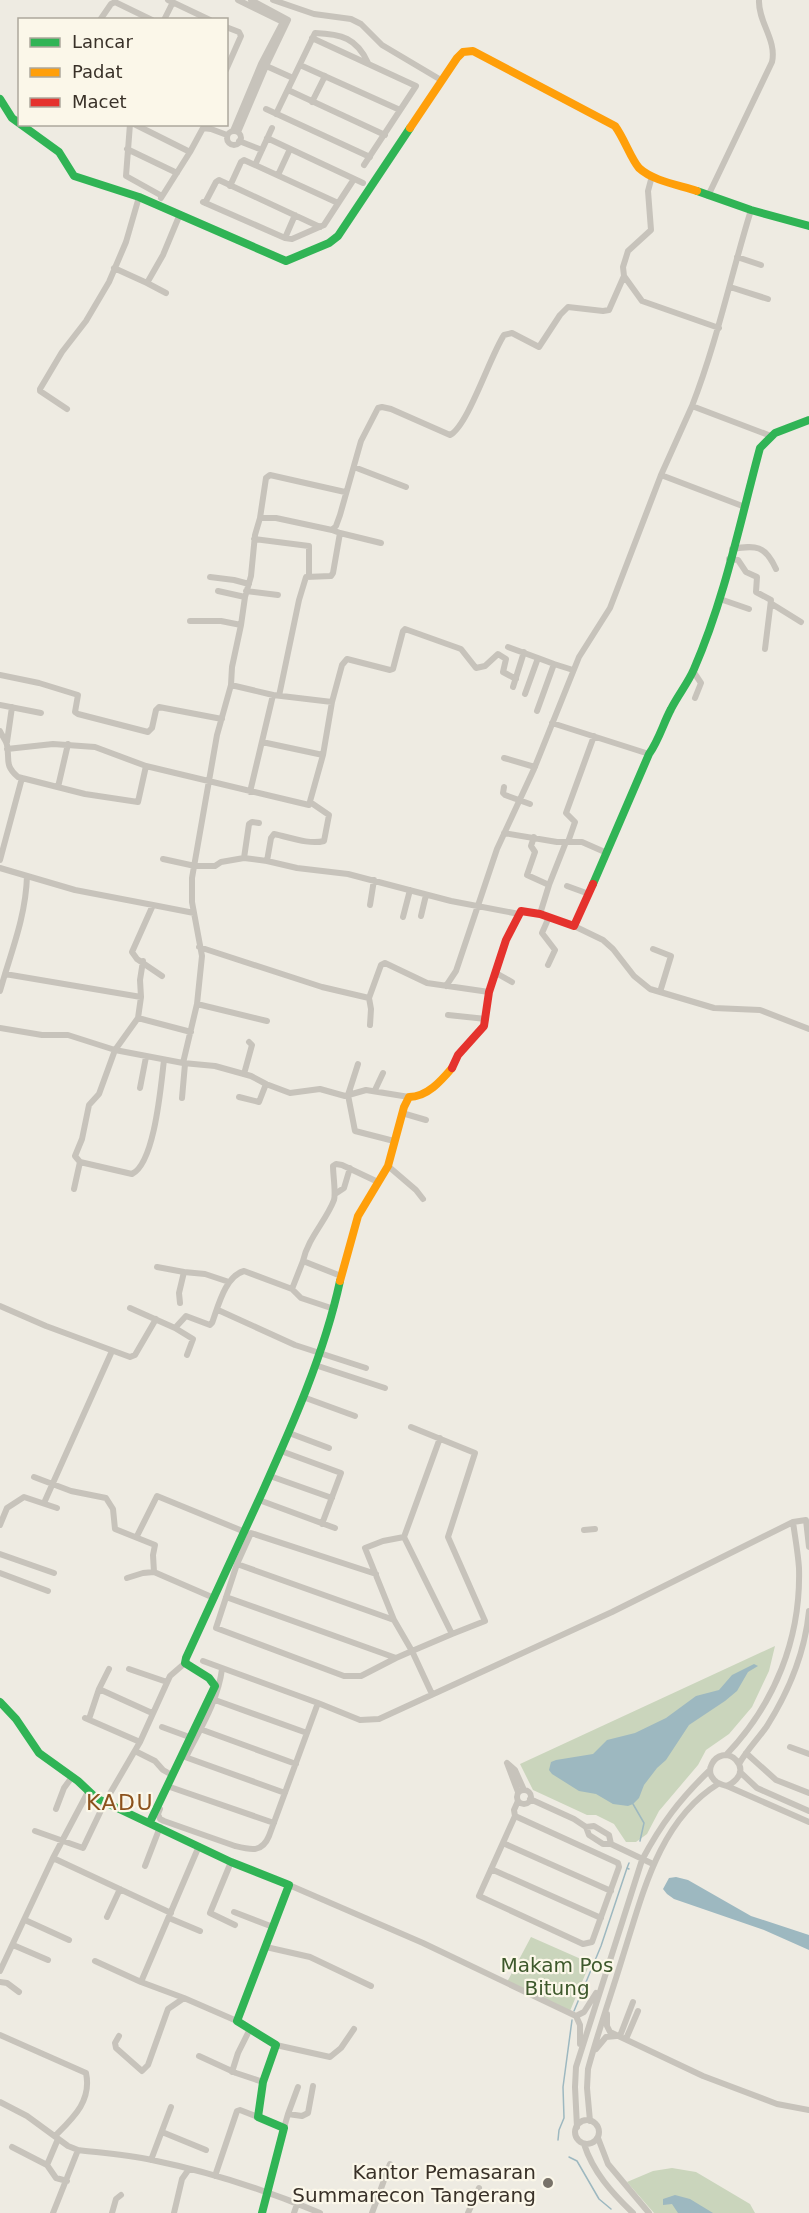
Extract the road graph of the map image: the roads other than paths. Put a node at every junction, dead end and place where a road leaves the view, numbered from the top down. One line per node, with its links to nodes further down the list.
1 (190, 0): 8 (street)
2 (238, 0): 13 (street)
3 (251, 0): 13 (street)
4 (273, 0): 22 (street)
5 (759, 0): 54 (street)
6 (171, 1): 8 (street); 12 (street)
7 (119, 2): 10 (street); 11 (street)
8 (186, 8): 9 (street)
9 (195, 16)
10 (101, 18)
11 (148, 18)
12 (165, 18)
13 (286, 21): 18 (street)
14 (228, 28): 16 (street)
15 (312, 38): 17 (street); 17 (street); 19 (street)
16 (229, 56)
17 (368, 63): 23 (street)
18 (263, 65): 21 (street); 37 (street)
19 (300, 65): 20 (street); 21 (street)
20 (325, 76): 27 (street); 29 (street)
21 (293, 78): 24 (street)
22 (441, 80): 50 (street); 58 (street)
23 (416, 86): 25 (street); 29 (street)
24 (288, 90): 27 (street); 30 (street)
25 (423, 90)
26 (0, 99): 31 (street)
27 (312, 102): 38 (street)
28 (266, 109): 30 (street)
29 (400, 110): 38 (street)
30 (276, 114): 45 (street)
31 (18, 122)
32 (23, 126): 55 (street)
33 (132, 126): 41 (street)
34 (136, 126): 44 (street)
35 (201, 126): 37 (street); 44 (street)
36 (272, 128): 39 (street)
37 (233, 133): 40 (street); 40 (street)
38 (385, 135): 45 (street)
39 (267, 138): 42 (street); 43 (street)
40 (240, 141): 43 (street)
41 (127, 149): 48 (street); 48 (street)
42 (290, 149): 49 (street); 51 (street)
43 (262, 150): 46 (street)
44 (190, 152): 48 (street)
45 (370, 157): 47 (street)
46 (255, 165): 49 (street); 53 (street)
47 (364, 165)
48 (177, 173)
49 (278, 175): 56 (street)
50 (652, 176): 54 (street); 66 (street)
51 (354, 178): 52 (street); 56 (street)
52 (363, 183)
53 (230, 186): 59 (street); 62 (street)
54 (708, 196): 57 (street)
55 (139, 197): 58 (street); 65 (street)
56 (338, 203): 61 (street)
57 (751, 210): 60 (street); 63 (street)
58 (180, 214): 67 (street)
59 (295, 215): 61 (street); 62 (street)
60 (809, 226)
61 (320, 227): 62 (street)
62 (285, 238)
63 (737, 257): 64 (street); 68 (street)
64 (761, 264)
65 (114, 268): 67 (street); 73 (street)
66 (624, 276): 71 (street); 76 (street)
67 (147, 283): 69 (street)
68 (730, 287): 70 (street); 71 (street)
69 (166, 293)
70 (768, 299)
71 (719, 327): 72 (street)
72 (692, 406): 75 (street); 77 (street)
73 (67, 409)
74 (809, 420): 75 (street)
75 (771, 436): 80 (street)
76 (354, 467): 78 (street); 79 (street)
77 (660, 475): 80 (street); 104 (street)
78 (406, 487)
79 (345, 492): 81 (street); 82 (street)
80 (746, 507): 86 (street)
81 (260, 518): 82 (street); 84 (street)
82 (332, 530): 83 (street)
83 (340, 533): 85 (street); 88 (street)
84 (254, 539): 88 (street); 91 (street)
85 (381, 543)
86 (731, 554): 87 (street); 93 (street); 94 (street)
87 (776, 569)
88 (309, 575): 109 (street)
89 (210, 577): 91 (street)
90 (218, 591): 91 (street)
91 (247, 591): 92 (street); 98 (street)
92 (278, 595)
93 (720, 599): 95 (street); 105 (street)
94 (772, 604): 97 (street); 100 (street)
95 (749, 609)
96 (190, 621): 98 (street)
97 (801, 622)
98 (241, 625): 107 (street)
99 (508, 647): 101 (street)
100 (765, 649)
101 (524, 652): 102 (street); 111 (street)
102 (538, 658): 103 (street); 108 (street)
103 (554, 664): 104 (street); 114 (street)
104 (573, 670): 117 (street)
105 (693, 671): 110 (street); 123 (street)
106 (0, 676): 116 (street)
107 (231, 685): 109 (street); 116 (street)
108 (525, 694)
109 (276, 696): 111 (street); 120 (street)
110 (695, 698)
111 (332, 702): 124 (street)
112 (0, 705): 113 (street)
113 (12, 707): 115 (street); 122 (street)
114 (537, 711)
115 (41, 713)
116 (222, 719): 129 (street)
117 (552, 723): 119 (street); 127 (street)
118 (0, 731): 122 (street)
119 (594, 736): 123 (street); 139 (street)
120 (262, 742): 124 (street); 132 (street)
121 (68, 744): 122 (street); 126 (street); 130 (street)
122 (7, 746): 128 (street)
123 (649, 754): 140 (street)
124 (323, 755): 134 (street)
125 (504, 758): 127 (street)
126 (146, 766): 129 (street); 130 (street)
127 (535, 767): 133 (street)
128 (22, 778): 130 (street); 143 (street)
129 (209, 782): 132 (street); 145 (street)
130 (58, 787)
131 (504, 787): 133 (street)
132 (250, 792): 134 (street)
133 (519, 801): 135 (street); 137 (street)
134 (310, 802): 144 (street)
135 (530, 804)
136 (259, 823): 141 (street)
137 (504, 833): 138 (street); 156 (street)
138 (534, 837): 139 (street); 149 (street)
139 (567, 842): 140 (street); 149 (street)
140 (607, 853): 152 (street)
141 (244, 858): 144 (street); 145 (street)
142 (163, 859): 145 (street)
143 (0, 860)
144 (267, 861): 148 (street)
145 (195, 866): 157 (street)
146 (0, 868): 147 (street)
147 (27, 876): 154 (street); 167 (street)
148 (374, 880): 151 (street); 155 (street)
149 (549, 885): 159 (street)
150 (567, 886): 152 (street)
151 (410, 890): 153 (street); 161 (street)
152 (589, 894): 162 (street)
153 (426, 895): 156 (street); 160 (street)
154 (153, 905): 157 (street); 165 (street)
155 (370, 905)
156 (478, 905): 158 (street); 171 (street)
157 (194, 914): 163 (street)
158 (519, 914): 159 (street); 168 (street)
159 (545, 915): 162 (street); 166 (street)
160 (421, 916)
161 (403, 917)
162 (574, 926): 174 (street)
163 (199, 947): 176 (street); 177 (street)
164 (653, 949): 174 (street)
165 (143, 961): 169 (street); 175 (street)
166 (548, 965)
167 (4, 971): 172 (street); 175 (street)
168 (496, 973): 170 (street); 173 (street)
169 (162, 976)
170 (512, 982)
171 (446, 986): 173 (street); 176 (street)
172 (0, 991)
173 (489, 992): 180 (street)
174 (660, 992): 184 (street)
175 (141, 997): 179 (street)
176 (369, 998): 182 (street)
177 (197, 1004): 181 (street); 185 (street)
178 (448, 1015): 180 (street)
179 (138, 1018): 185 (street); 187 (street)
180 (486, 1019): 199 (street)
181 (267, 1021)
182 (370, 1025)
183 (0, 1028): 187 (street)
184 (809, 1029)
185 (191, 1032): 190 (street)
186 (249, 1042): 193 (street)
187 (115, 1050): 188 (street); 204 (street)
188 (146, 1057): 189 (street); 195 (street)
189 (164, 1060): 190 (street); 204 (street)
190 (184, 1063): 193 (street); 200 (street)
191 (358, 1064): 197 (street)
192 (383, 1073): 196 (street)
193 (244, 1074): 194 (street)
194 (266, 1084): 197 (street); 198 (street)
195 (140, 1088)
196 (375, 1090): 197 (street); 199 (street)
197 (348, 1095): 203 (street)
198 (239, 1097)
199 (409, 1097): 201 (street)
200 (182, 1098)
201 (402, 1113): 202 (street); 203 (street)
202 (426, 1120)
203 (394, 1141): 205 (street)
204 (80, 1162): 208 (street)
205 (388, 1166): 207 (street); 210 (street)
206 (350, 1168): 207 (street); 209 (street); 209 (street)
207 (378, 1182): 214 (street)
208 (74, 1189)
209 (335, 1194): 211 (street)
210 (423, 1199)
211 (303, 1261): 214 (street); 216 (street)
212 (157, 1267): 213 (street)
213 (184, 1272): 215 (street); 217 (street)
214 (341, 1276): 220 (street)
215 (229, 1282): 216 (street); 221 (street)
216 (292, 1288): 220 (street)
217 (180, 1303)
218 (0, 1306): 224 (street)
219 (130, 1308): 222 (street)
220 (334, 1309): 225 (street)
221 (218, 1310): 223 (street); 225 (street)
222 (156, 1319): 223 (street); 224 (street)
223 (175, 1328): 226 (street)
224 (111, 1351): 239 (street)
225 (320, 1353): 227 (street); 228 (street)
226 (187, 1355)
227 (315, 1365): 229 (street); 230 (street)
228 (366, 1368)
229 (385, 1388)
230 (303, 1397): 231 (street); 233 (street)
231 (355, 1416)
232 (411, 1427): 234 (street)
233 (289, 1433): 235 (street); 236 (street)
234 (440, 1438): 252 (street); 266 (street)
235 (329, 1448)
236 (281, 1451): 237 (street); 240 (street)
237 (270, 1476): 240 (street); 241 (street)
238 (34, 1477): 239 (street)
239 (53, 1484): 242 (street); 251 (street)
240 (332, 1498): 245 (street)
241 (259, 1500): 245 (street); 250 (street)
242 (44, 1503): 243 (street); 246 (street)
243 (57, 1508)
244 (794, 1522): 253 (street); 276 (street); 290 (street)
245 (322, 1524): 247 (street)
246 (0, 1525)
247 (335, 1528)
248 (595, 1529): 249 (street)
249 (584, 1530)
250 (245, 1532): 251 (street); 263 (street)
251 (137, 1536): 256 (street)
252 (404, 1537): 259 (street); 266 (street)
253 (809, 1548)
254 (0, 1554): 258 (street)
255 (237, 1564): 259 (street); 262 (street); 265 (street)
256 (154, 1572): 260 (street); 263 (street)
257 (0, 1573): 261 (street)
258 (54, 1573)
259 (376, 1574): 265 (street)
260 (127, 1578)
261 (48, 1591)
262 (226, 1597): 268 (street); 268 (street)
263 (214, 1598): 270 (street)
264 (809, 1611): 288 (street)
265 (394, 1620): 267 (street)
266 (452, 1634): 267 (street)
267 (412, 1651): 268 (street); 276 (street)
268 (396, 1658)
269 (203, 1661): 273 (street)
270 (185, 1663): 274 (street); 284 (street)
271 (109, 1669): 275 (street)
272 (129, 1669): 274 (street)
273 (222, 1669): 277 (street); 279 (street)
274 (167, 1682): 280 (street)
275 (99, 1689): 280 (street); 285 (street)
276 (432, 1694): 279 (street)
277 (214, 1700): 282 (street); 283 (street)
278 (0, 1702): 297 (street)
279 (318, 1703): 283 (street)
280 (153, 1713): 285 (street)
281 (162, 1727): 284 (street)
282 (200, 1729): 291 (street); 292 (street)
283 (307, 1733): 292 (street)
284 (192, 1738): 296 (street)
285 (140, 1743): 287 (street)
286 (790, 1747): 289 (street)
287 (135, 1751): 296 (street); 305 (street)
288 (746, 1753): 293 (street); 302 (street)
289 (809, 1754)
290 (726, 1755): 293 (street); 294 (street)
291 (186, 1757): 300 (street); 303 (street)
292 (296, 1764): 303 (street)
293 (739, 1764): 295 (street)
294 (709, 1771): 298 (street); 321 (street)
295 (740, 1772): 299 (street); 308 (street)
296 (172, 1776): 310 (street)
297 (72, 1777): 301 (street); 307 (street)
298 (718, 1784): 299 (street); 323 (street)
299 (727, 1786): 311 (street)
300 (171, 1787): 312 (street); 312 (street)
301 (88, 1792): 305 (street); 316 (street)
302 (809, 1793)
303 (285, 1794): 312 (street)
304 (530, 1799): 306 (street); 306 (street); 314 (street)
305 (105, 1802): 310 (street); 316 (street)
306 (521, 1802): 309 (street)
307 (56, 1809)
308 (809, 1811)
309 (515, 1816): 317 (street); 328 (street)
310 (150, 1822): 313 (street)
311 (809, 1822)
312 (274, 1823)
313 (160, 1827): 319 (street); 324 (street)
314 (586, 1827): 318 (street); 318 (street)
315 (35, 1832): 316 (street)
316 (61, 1842): 320 (street)
317 (502, 1843): 325 (street); 328 (street)
318 (611, 1844): 321 (street)
319 (200, 1846): 322 (street); 330 (street)
320 (53, 1858): 327 (street); 333 (street)
321 (642, 1860): 323 (street); 345 (street)
322 (231, 1862): 326 (street); 334 (street)
323 (653, 1864): 350 (street)
324 (145, 1866)
325 (491, 1869): 332 (street); 332 (street)
326 (289, 1885): 335 (street); 352 (street)
327 (120, 1889): 330 (street); 331 (street)
328 (611, 1891): 332 (street)
329 (234, 1912): 335 (street)
330 (170, 1916): 336 (street); 344 (street)
331 (107, 1917)
332 (601, 1918)
333 (25, 1920): 337 (street); 338 (street)
334 (235, 1925)
335 (273, 1927): 339 (street)
336 (200, 1931)
337 (69, 1940)
338 (13, 1945): 340 (street); 342 (street)
339 (266, 1947): 346 (street); 353 (street)
340 (48, 1960)
341 (95, 1962): 344 (street)
342 (0, 1971)
343 (0, 1982): 347 (street)
344 (141, 1982): 348 (street)
345 (602, 1982): 352 (street); 360 (street)
346 (371, 1986)
347 (19, 1992)
348 (184, 1998): 353 (street); 357 (street)
349 (633, 2002): 358 (street)
350 (607, 2005): 358 (street); 362 (street)
351 (638, 2011): 358 (street)
352 (576, 2016): 360 (street)
353 (237, 2021): 354 (street)
354 (250, 2029): 359 (street); 363 (street)
355 (354, 2029): 359 (street)
356 (0, 2035): 376 (street)
357 (119, 2036)
358 (623, 2038): 362 (street); 369 (street)
359 (276, 2045): 364 (street)
360 (580, 2051): 373 (street)
361 (199, 2056): 363 (street)
362 (591, 2056): 372 (street)
363 (232, 2072): 364 (street)
364 (263, 2082): 371 (street)
365 (313, 2086): 370 (street)
366 (298, 2087): 370 (street)
367 (0, 2102): 376 (street)
368 (171, 2107): 375 (street)
369 (809, 2110)
370 (288, 2114): 374 (street)
371 (258, 2117): 374 (street); 386 (street)
372 (590, 2121): 373 (street); 377 (street)
373 (577, 2127): 378 (street)
374 (284, 2128): 389 (street)
375 (162, 2132): 381 (street); 382 (street)
376 (57, 2138): 380 (street); 384 (street)
377 (598, 2138): 378 (street); 401 (street)
378 (584, 2144): 400 (street)
379 (12, 2147): 384 (street)
380 (78, 2150): 382 (street); 387 (street)
381 (206, 2150)
382 (151, 2160): 385 (street)
383 (390, 2164): 398 (street)
384 (47, 2165): 387 (street)
385 (189, 2169): 386 (street); 394 (street)
386 (215, 2176): 389 (street)
387 (67, 2181): 392 (street)
388 (479, 2188): 399 (street)
389 (267, 2191): 391 (street); 395 (street)
390 (121, 2195): 393 (street)
391 (297, 2204): 396 (street); 397 (street)
392 (53, 2213)
393 (112, 2213)
394 (174, 2213)
395 (262, 2213)
396 (294, 2213)
397 (320, 2213)
398 (372, 2213)
399 (468, 2213)
400 (633, 2213)
401 (649, 2213)

